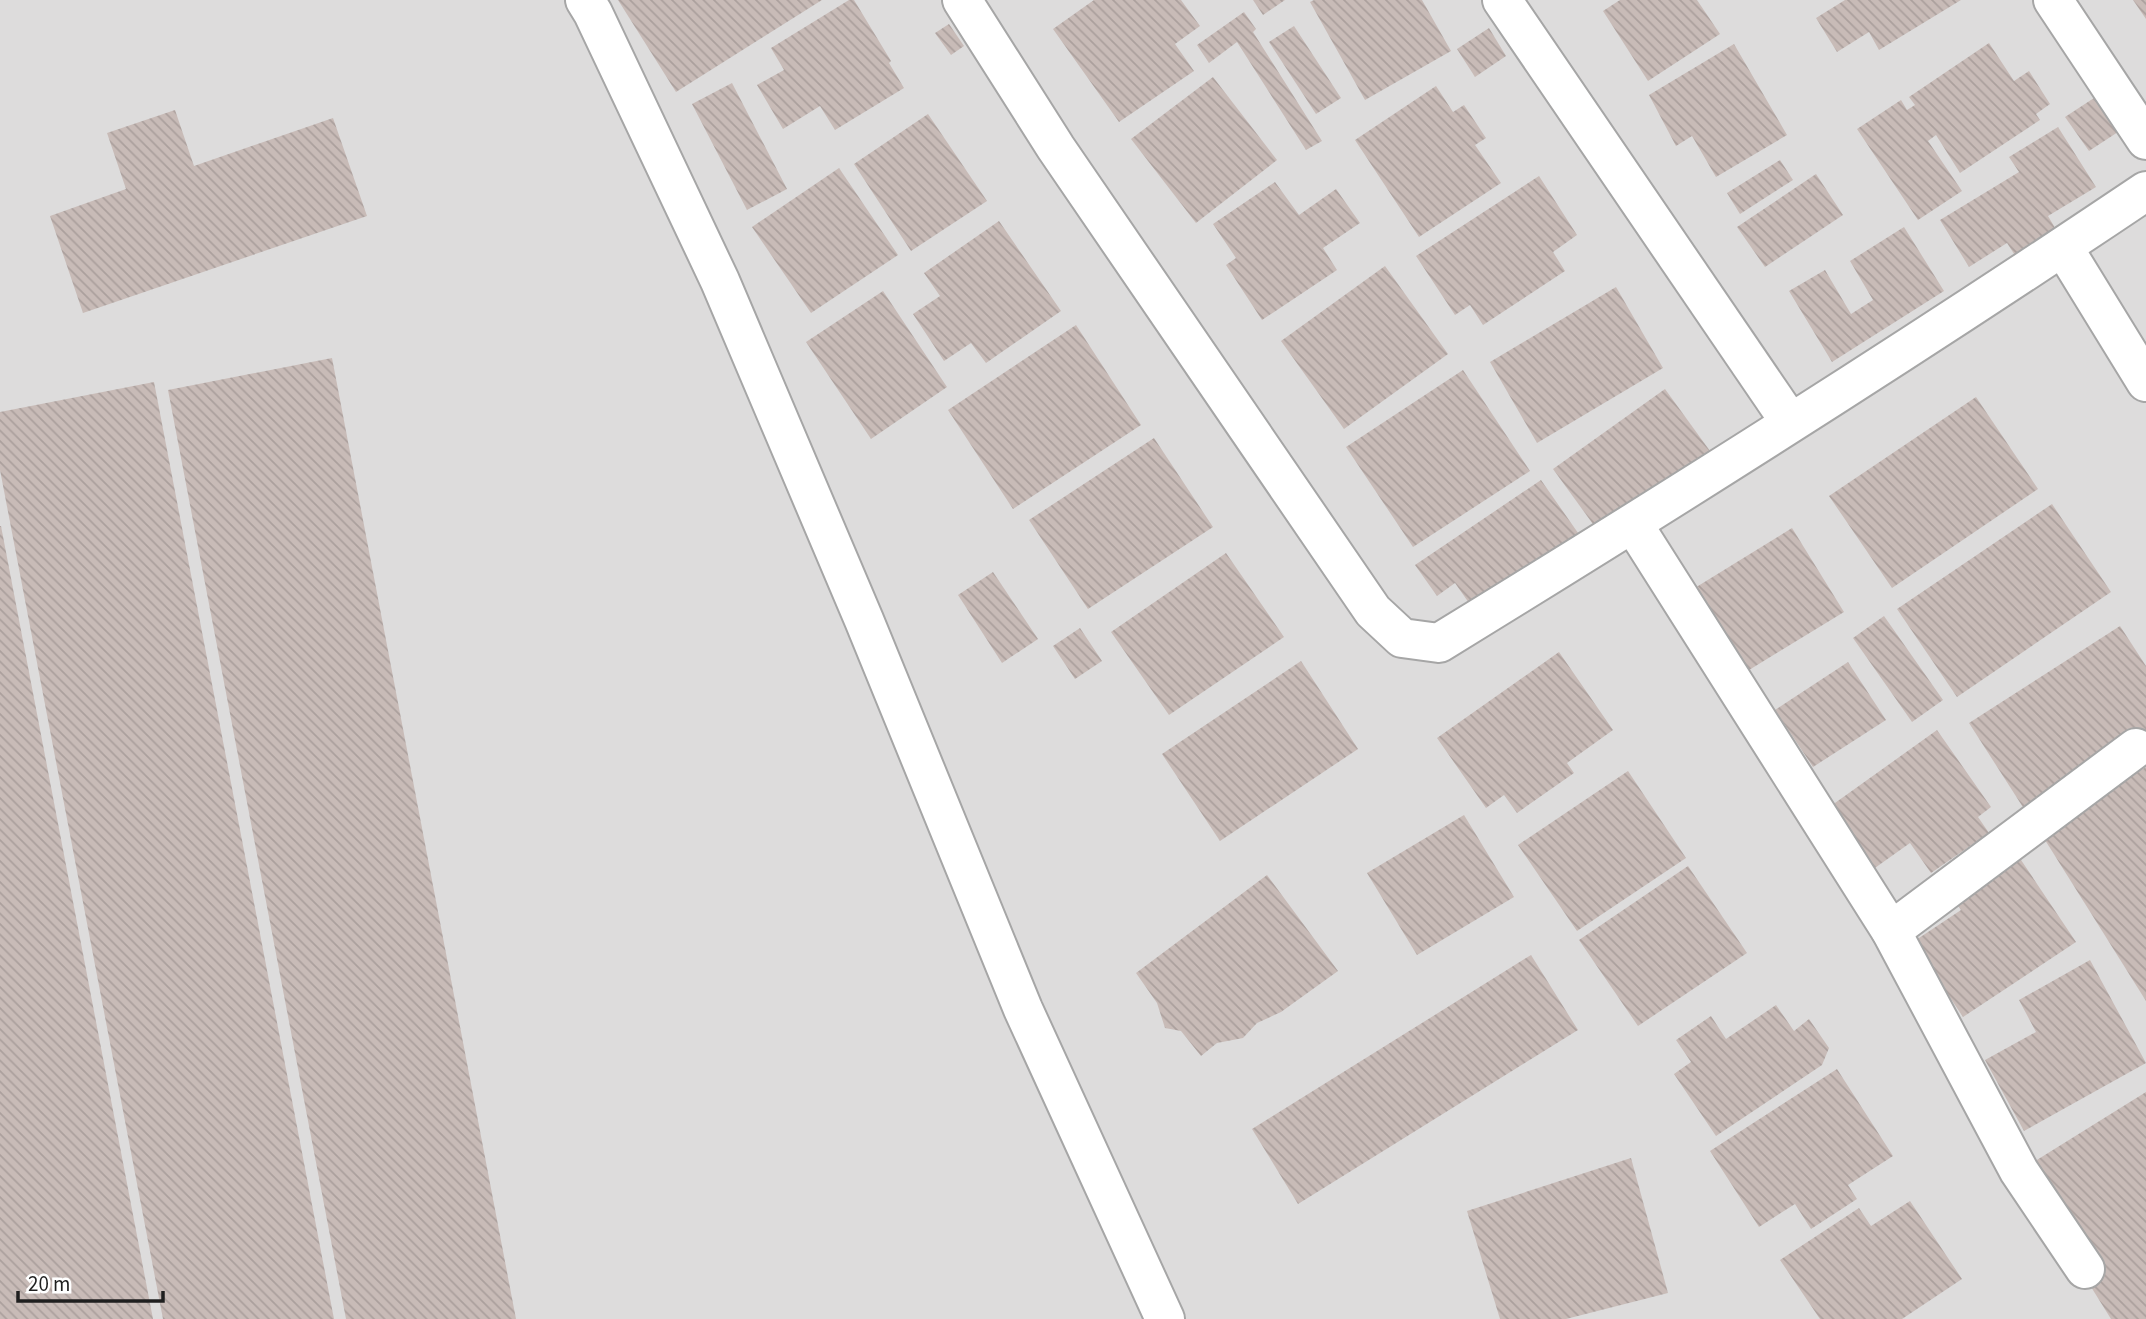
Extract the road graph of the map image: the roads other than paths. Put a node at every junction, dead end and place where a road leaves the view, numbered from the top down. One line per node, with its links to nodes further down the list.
1 (584, 0): 14 (street)
2 (962, 0): 10 (street)
3 (1502, 0): 9 (street)
4 (2053, 0): 5 (street)
5 (2146, 140)
6 (2146, 191): 7 (street)
7 (2063, 247): 8 (street); 9 (street)
8 (2146, 382)
9 (1790, 422): 10 (street)
10 (1633, 524): 12 (street)
11 (2136, 748): 12 (street)
12 (1891, 931): 13 (street)
13 (2085, 1269)
14 (1165, 1319)

